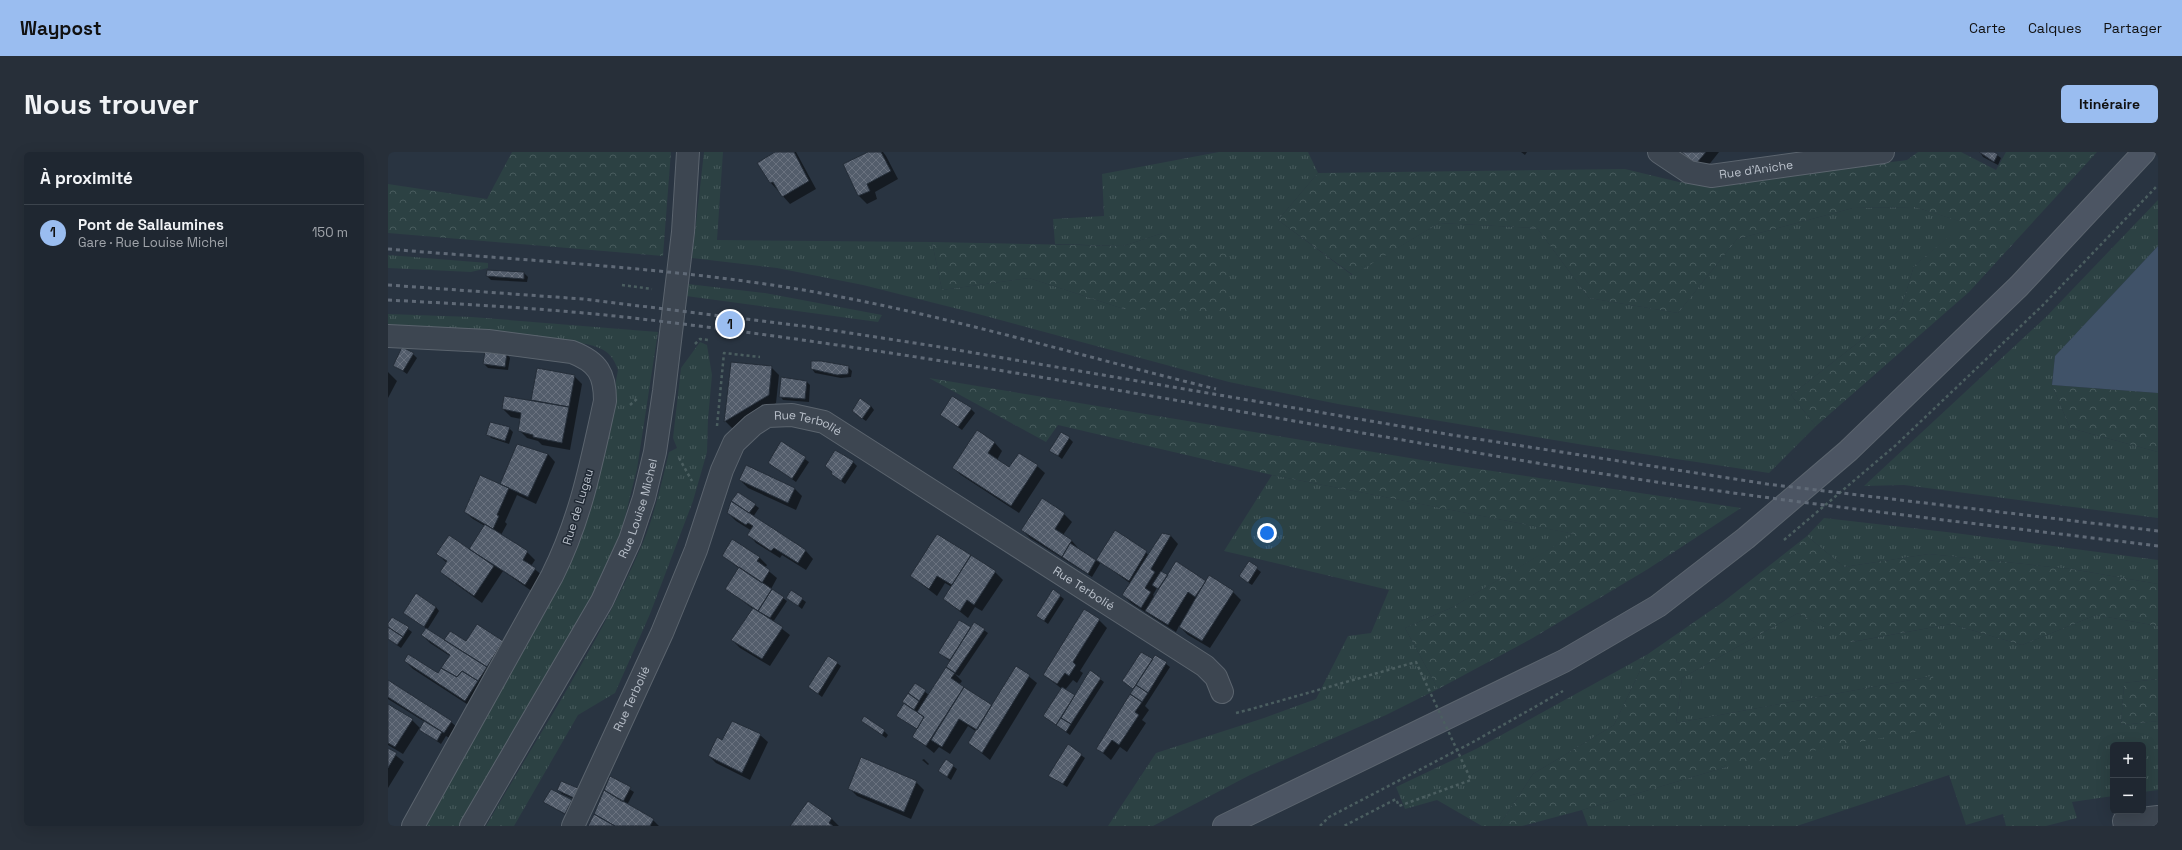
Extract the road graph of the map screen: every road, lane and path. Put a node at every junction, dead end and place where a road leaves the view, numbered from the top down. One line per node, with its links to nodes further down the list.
1 (688, 152): 6 (street, Rue Louise Michel)
2 (1660, 152): 3 (street, Rue d'Aniche)
3 (1883, 152)
4 (2144, 152): 18 (main road)
5 (622, 285): 6 (path)
6 (675, 291): 16 (street, Rue Louise Michel)
7 (388, 336): 15 (street, Rue de Lugau)
8 (760, 357): 9 (path)
9 (730, 453): 12 (street, Rue Terbolié); 17 (street, Rue Terbolié)
10 (677, 455): 11 (path)
11 (693, 482)
12 (1222, 692)
13 (1248, 710): 19 (path, bridge)
14 (2158, 817): 20 (street)
15 (413, 826)
16 (471, 826)
17 (573, 826)
18 (1224, 826)
19 (1344, 826)
20 (2125, 826)

